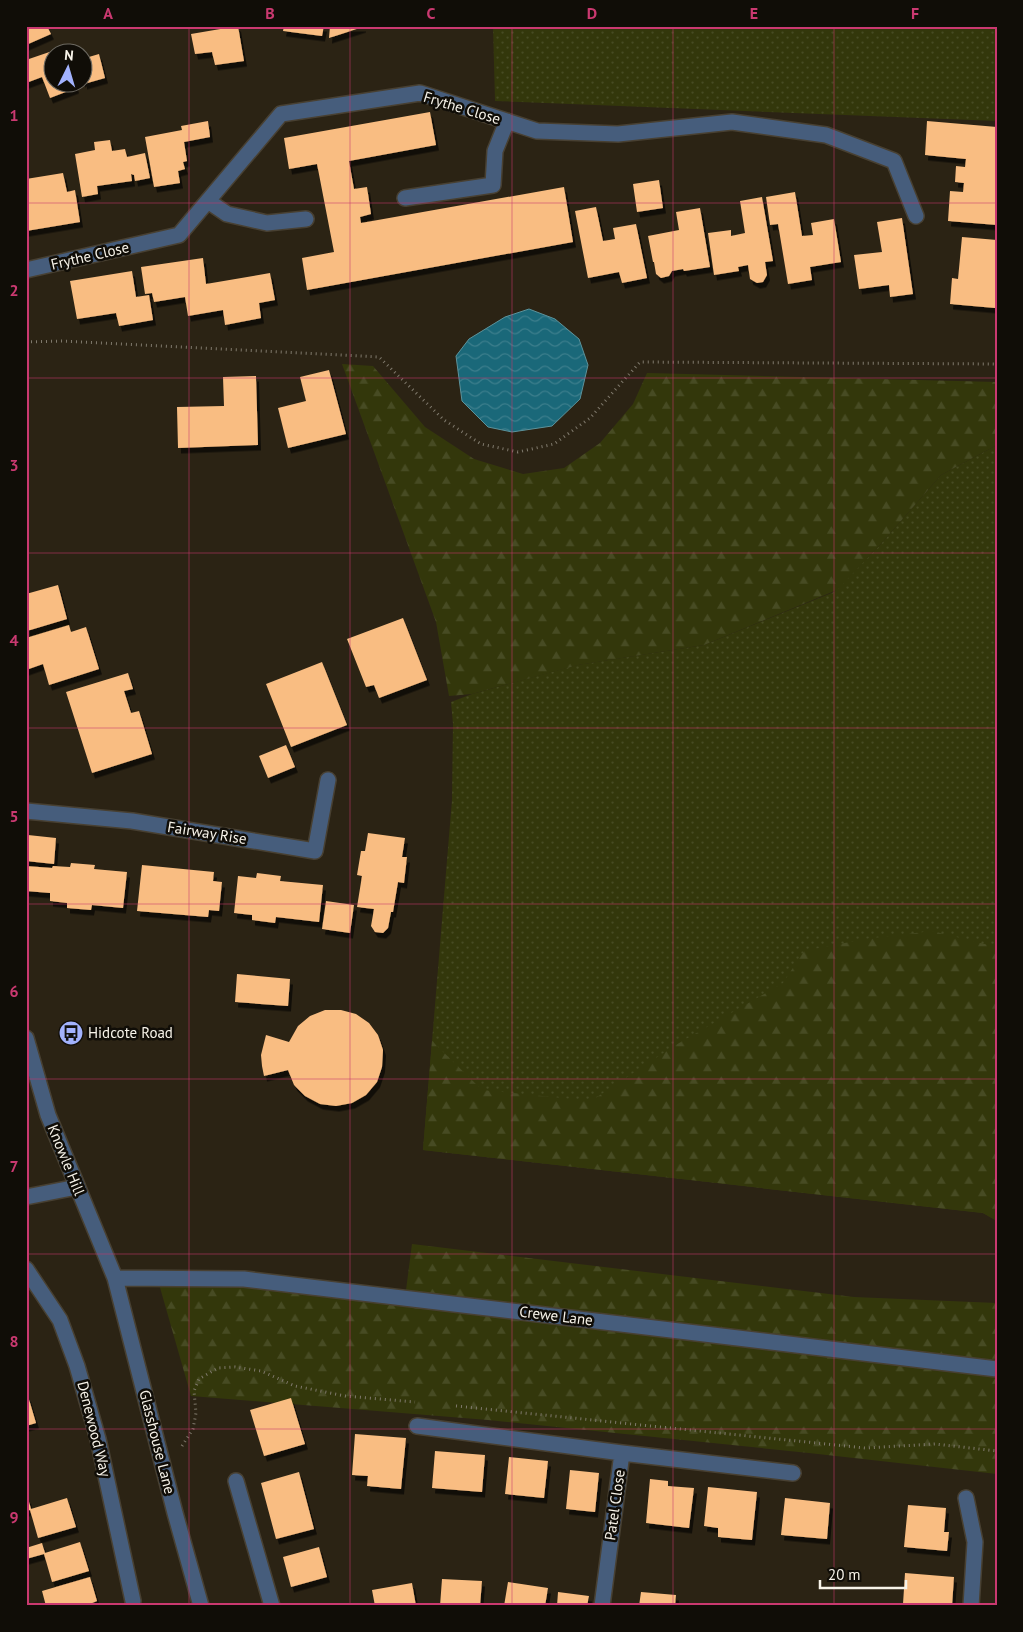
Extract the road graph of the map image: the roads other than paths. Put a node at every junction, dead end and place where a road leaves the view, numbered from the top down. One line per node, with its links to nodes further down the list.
1 (506, 121): 2 (street); 3 (street, Frythe Close); 4 (street, Frythe Close)
2 (405, 198)
3 (208, 201): 5 (street); 6 (street, Frythe Close)
4 (916, 216)
5 (306, 219)
6 (26, 270)
7 (328, 780): 8 (street, Fairway Rise)
8 (26, 811)
9 (26, 1038): 10 (street, Knowle Hill)
10 (77, 1187): 11 (street); 13 (street, Knowle Hill)
11 (26, 1197)
12 (26, 1269): 20 (street, Denewood Way)
13 (115, 1278): 14 (street, Crewe Lane); 21 (street, Glasshouse Lane)
14 (997, 1369)
15 (417, 1426): 16 (street)
16 (622, 1453): 17 (street, Patel Close); 23 (street, Patel Close)
17 (793, 1473)
18 (236, 1481): 22 (street)
19 (966, 1498): 24 (street)
20 (133, 1601)
21 (202, 1606)
22 (272, 1606)
23 (602, 1606)
24 (971, 1606)

